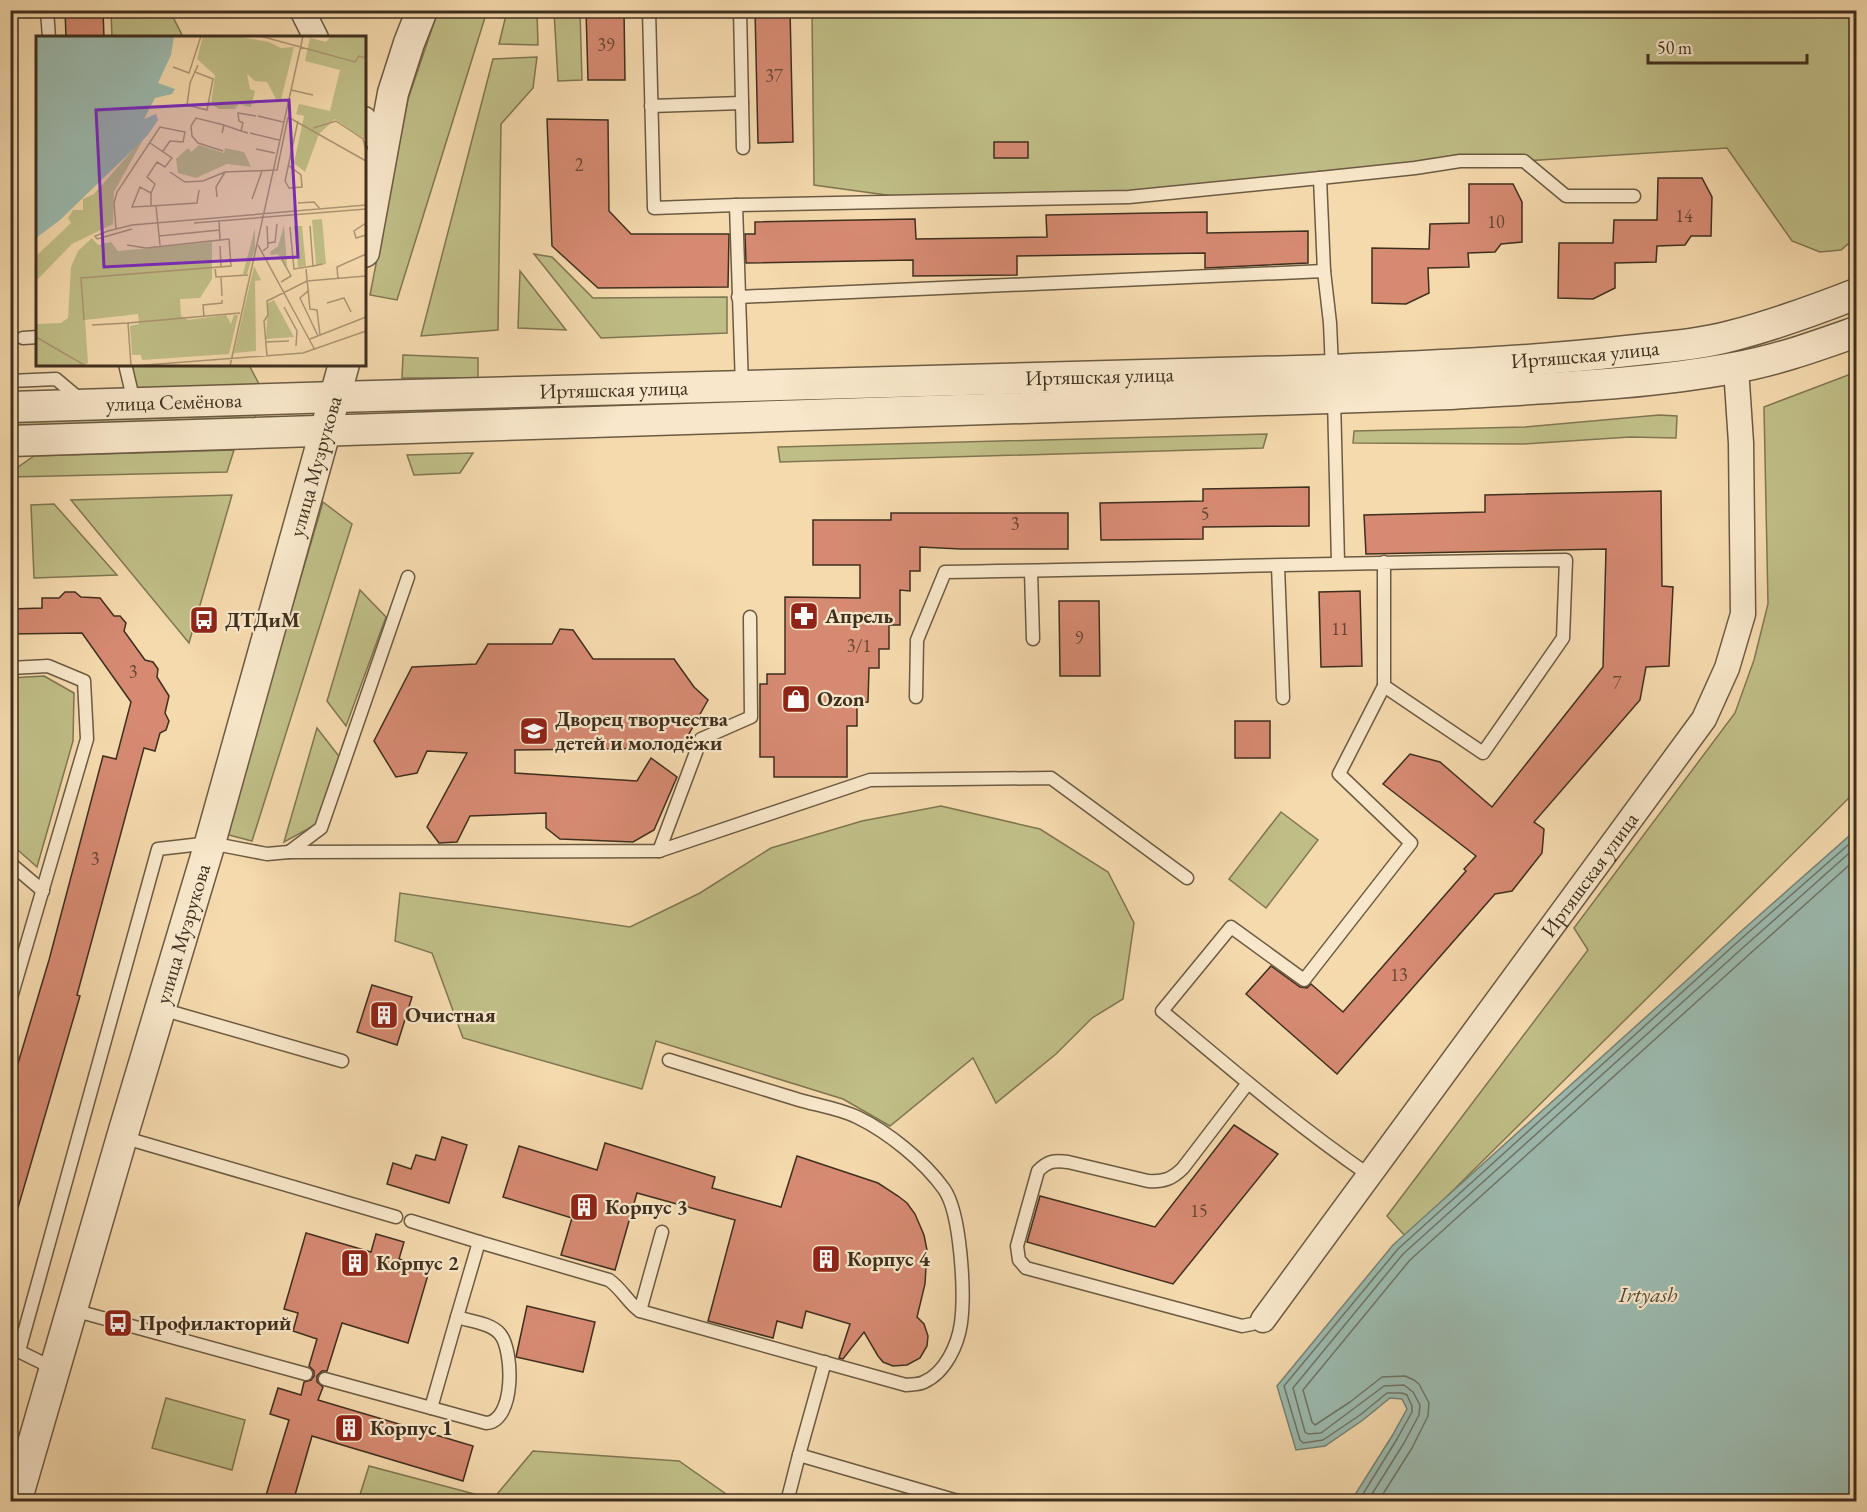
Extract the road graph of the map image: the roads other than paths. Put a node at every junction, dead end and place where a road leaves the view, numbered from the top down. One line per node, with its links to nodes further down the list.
1 (47, 10): 6 (lane)
2 (302, 10): 7 (street)
3 (422, 10): 11 (street)
4 (649, 10): 9 (lane)
5 (740, 10): 8 (lane)
6 (48, 36)
7 (315, 36)
8 (742, 103): 9 (lane); 12 (lane)
9 (651, 106): 15 (lane)
10 (366, 122): 11 (street)
11 (382, 146): 16 (street)
12 (743, 148)
13 (1320, 178): 14 (lane); 15 (lane); 17 (lane)
14 (1634, 196)
15 (736, 205): 19 (lane)
16 (366, 240)
17 (1324, 272): 19 (lane); 28 (lane)
18 (1857, 294): 21 (street, Иртяшская улица)
19 (738, 297): 29 (lane)
20 (1857, 332): 26 (street, Иртяшская улица)
21 (1729, 337): 26 (street); 28 (street, Иртяшская улица)
22 (23, 338): 23 (lane)
23 (36, 338)
24 (125, 366): 31 (lane)
25 (344, 366): 30 (street, улица Музрукова)
26 (1736, 368): 28 (street, Иртяшская улица); 60 (street, Иртяшская улица)
27 (10, 381): 32 (lane)
28 (1333, 384): 29 (street, Иртяшская улица); 34 (street, Иртяшская улица); 38 (lane)
29 (742, 386): 30 (street, Иртяшская улица); 34 (street)
30 (336, 397): 31 (street, улица Семёнова); 35 (street, улица Музрукова)
31 (134, 403): 32 (street, улица Семёнова)
32 (87, 405): 33 (street, улица Семёнова)
33 (10, 407)
34 (743, 417): 35 (street, Иртяшская улица)
35 (327, 430): 36 (street, улица Семёнова); 48 (street, улица Музрукова)
36 (10, 441)
37 (1384, 562): 38 (lane); 45 (lane); 45 (lane)
38 (1338, 563): 39 (lane)
39 (1278, 566): 40 (lane); 47 (lane)
40 (1031, 571): 43 (lane); 46 (lane)
41 (408, 577): 50 (lane)
42 (750, 617): 49 (lane)
43 (1033, 639)
44 (10, 668): 53 (lane)
45 (1384, 686): 58 (lane)
46 (916, 697)
47 (1283, 698)
48 (210, 843): 50 (lane); 55 (street, улица Музрукова); 69 (lane)
49 (659, 850): 50 (lane); 52 (lane)
50 (289, 852)
51 (10, 863): 53 (lane)
52 (1187, 878)
53 (43, 891): 54 (lane)
54 (10, 1001)
55 (161, 1009): 57 (lane); 59 (street, улица Музрукова)
56 (669, 1060): 70 (lane)
57 (342, 1061)
58 (1248, 1083): 60 (lane); 68 (lane)
59 (122, 1137): 61 (lane); 65 (street, улица Музрукова)
60 (1369, 1175): 68 (street, Иртяшская улица)
61 (396, 1217)
62 (411, 1221): 64 (lane)
63 (662, 1232): 66 (lane)
64 (479, 1242): 66 (lane); 67 (lane)
65 (73, 1310): 71 (street, улица Музрукова); 72 (lane)
66 (640, 1311): 70 (lane)
67 (457, 1317): 74 (lane); 74 (lane)
68 (1263, 1320)
69 (15, 1349): 71 (lane)
70 (825, 1362): 75 (lane)
71 (56, 1370): 76 (street, улица Музрукова)
72 (306, 1374)
73 (325, 1379): 74 (lane)
74 (431, 1408)
75 (799, 1455): 77 (lane); 78 (lane)
76 (16, 1502)
77 (787, 1502)
78 (961, 1502)

